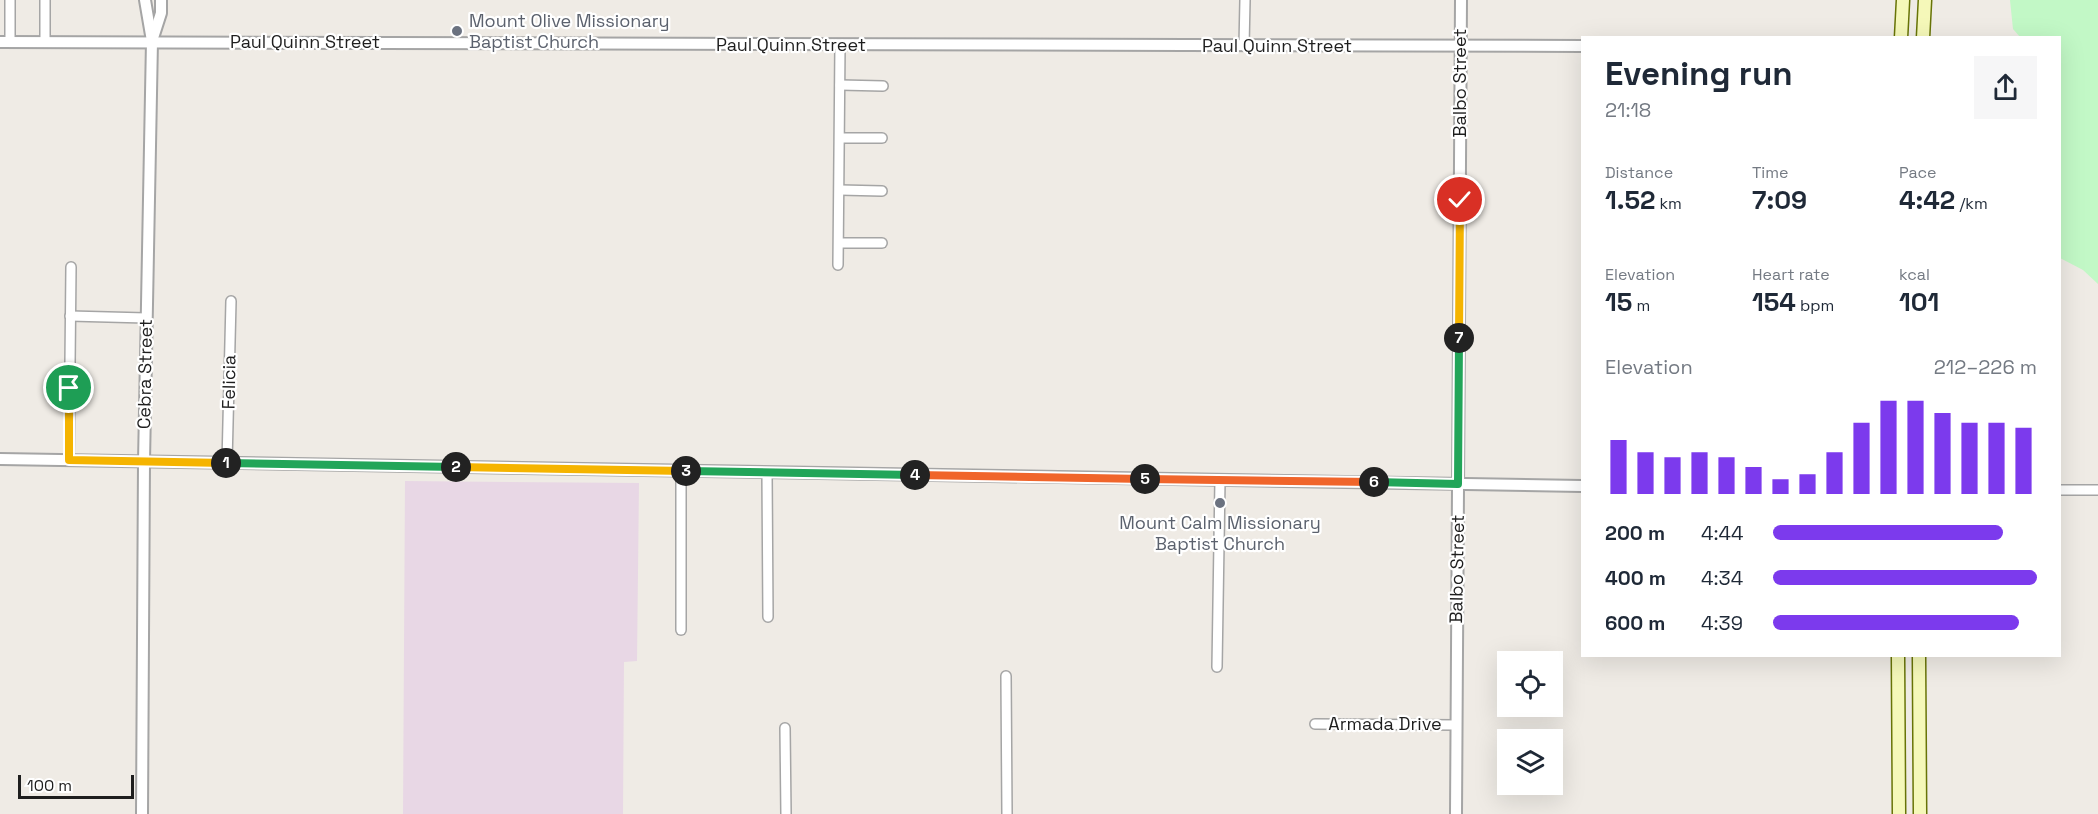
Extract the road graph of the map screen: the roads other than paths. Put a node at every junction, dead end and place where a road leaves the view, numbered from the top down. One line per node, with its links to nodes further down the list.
1 (10, 0): 11 (street)
2 (45, 0): 12 (street)
3 (145, 0): 13 (street)
4 (161, 0): 13 (street)
5 (1245, 0): 15 (street)
6 (1461, 0): 16 (street, Balbo Street)
7 (1903, 0): 9 (main road)
8 (1925, 0): 10 (main road)
9 (1901, 36)
10 (1923, 36)
11 (5, 42): 12 (street, Paul Quinn Street)
12 (45, 42): 13 (street, Paul Quinn Street)
13 (152, 42): 14 (street, Paul Quinn Street); 30 (street, Cebra Street)
14 (840, 45): 15 (street, Paul Quinn Street); 18 (street)
15 (1245, 46): 16 (street, Paul Quinn Street)
16 (1460, 46): 17 (street, Paul Quinn Street); 38 (street, Balbo Street)
17 (1581, 46)
18 (840, 85): 19 (street); 20 (street)
19 (883, 86)
20 (840, 138): 21 (street); 22 (street)
21 (882, 138)
22 (840, 190): 23 (street); 24 (street)
23 (882, 191)
24 (839, 243): 25 (street); 26 (street)
25 (882, 243)
26 (838, 265)
27 (71, 267): 29 (street)
28 (231, 301): 34 (street, Felicia)
29 (70, 316): 30 (street); 32 (street)
30 (146, 318): 33 (street, Cebra Street)
31 (0, 459): 32 (street)
32 (69, 460): 33 (street)
33 (144, 462): 34 (street); 53 (street, Cebra Street)
34 (227, 463): 35 (street)
35 (681, 471): 36 (street); 43 (street)
36 (767, 473): 37 (street); 42 (street)
37 (1220, 480): 38 (street); 46 (street)
38 (1458, 484): 39 (street); 49 (street, Balbo Street)
39 (1581, 486)
40 (2061, 490): 41 (street)
41 (2098, 490)
42 (768, 617)
43 (681, 630)
44 (1898, 657): 52 (main road)
45 (1919, 657): 51 (main road)
46 (1216, 667)
47 (1006, 676): 55 (street)
48 (1315, 724): 49 (street, Armada Drive)
49 (1456, 725): 56 (street, Balbo Street)
50 (785, 728): 54 (street)
51 (1920, 747): 52 (main road); 58 (main road)
52 (1898, 748): 57 (main road)
53 (142, 814)
54 (786, 814)
55 (1007, 814)
56 (1456, 814)
57 (1899, 814)
58 (1920, 814)

